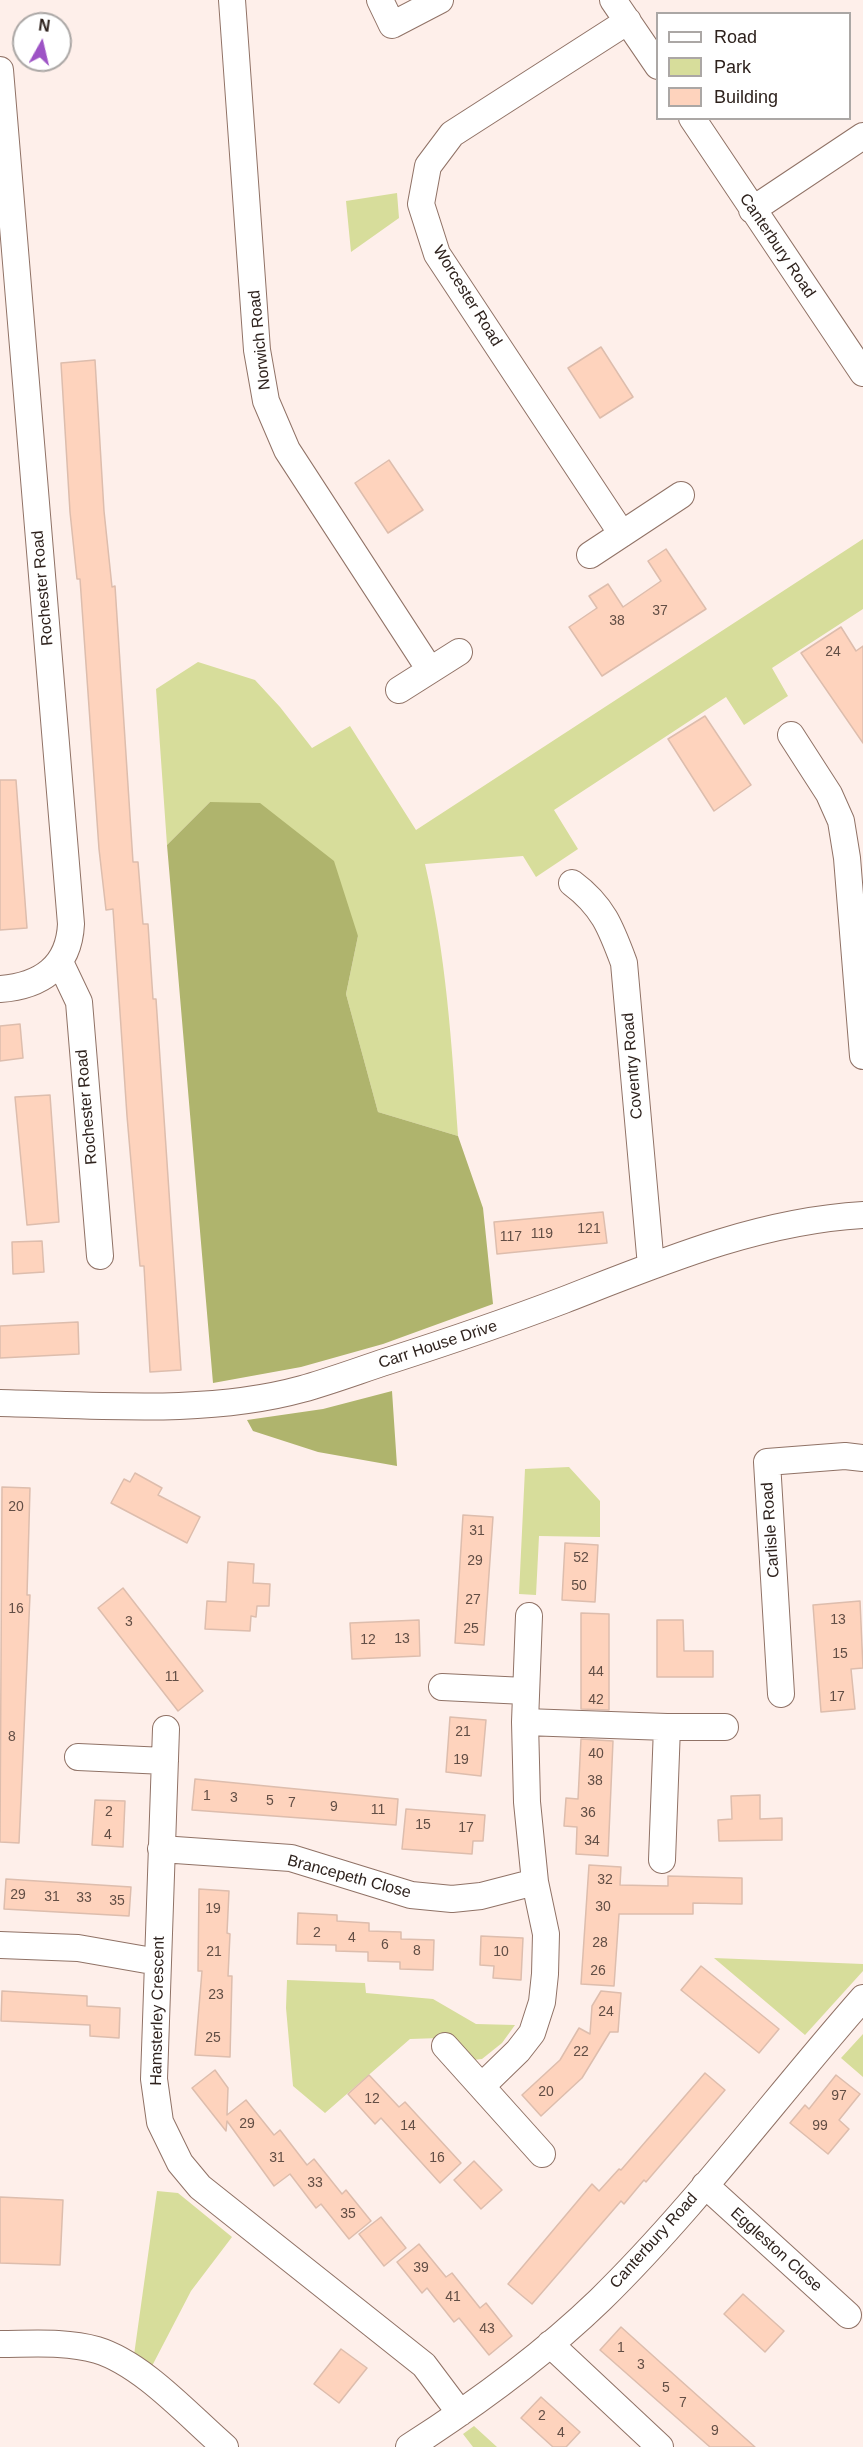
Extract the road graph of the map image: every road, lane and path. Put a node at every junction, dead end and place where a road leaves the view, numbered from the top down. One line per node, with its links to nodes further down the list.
1 (232, 0): 16 (street, Norwich Road)
2 (380, 0): 3 (street)
3 (440, 0)
4 (621, 10): 5 (street); 13 (street, Worcester Road)
5 (656, 64)
6 (0, 70): 10 (street, Rochester Road)
7 (693, 120): 9 (street, Canterbury Road)
8 (863, 136): 9 (street)
9 (752, 210): 11 (street, Canterbury Road)
10 (6, 212): 20 (street, Rochester Road)
11 (863, 373)
12 (681, 495): 13 (street)
13 (621, 534): 14 (street)
14 (590, 555)
15 (459, 652): 16 (street)
16 (430, 670): 17 (street)
17 (399, 690)
18 (791, 735): 22 (street)
19 (572, 883): 25 (street, Coventry Road)
20 (60, 962): 21 (street); 24 (street, Rochester Road)
21 (0, 989)
22 (863, 1056)
23 (863, 1215): 25 (street, Carr House Drive)
24 (99, 1256)
25 (651, 1266): 26 (street, Carr House Drive)
26 (0, 1403)
27 (863, 1458): 31 (street, Carlisle Road)
28 (529, 1616): 30 (street)
29 (442, 1687): 30 (street)
30 (525, 1691): 32 (street)
31 (781, 1694)
32 (525, 1722): 33 (street); 40 (street)
33 (667, 1727): 34 (street); 39 (street)
34 (725, 1728)
35 (166, 1729): 37 (street, Hamsterley Crescent)
36 (78, 1757): 37 (street)
37 (165, 1761): 38 (street, Hamsterley Crescent)
38 (162, 1849): 40 (street, Brancepeth Close); 42 (street, Hamsterley Crescent)
39 (662, 1860)
40 (535, 1882): 45 (street)
41 (0, 1945): 42 (street)
42 (158, 1962): 51 (street, Hamsterley Crescent)
43 (863, 1998): 47 (street, Canterbury Road)
44 (445, 2046): 45 (street)
45 (483, 2085): 46 (street)
46 (542, 2154)
47 (705, 2185): 48 (street, Eggleston Close); 50 (street, Canterbury Road)
48 (848, 2315)
49 (0, 2344): 52 (street)
50 (550, 2344): 51 (street, Canterbury Road); 54 (street)
51 (460, 2414): 53 (street, Canterbury Road)
52 (225, 2447)
53 (409, 2447)
54 (660, 2447)

